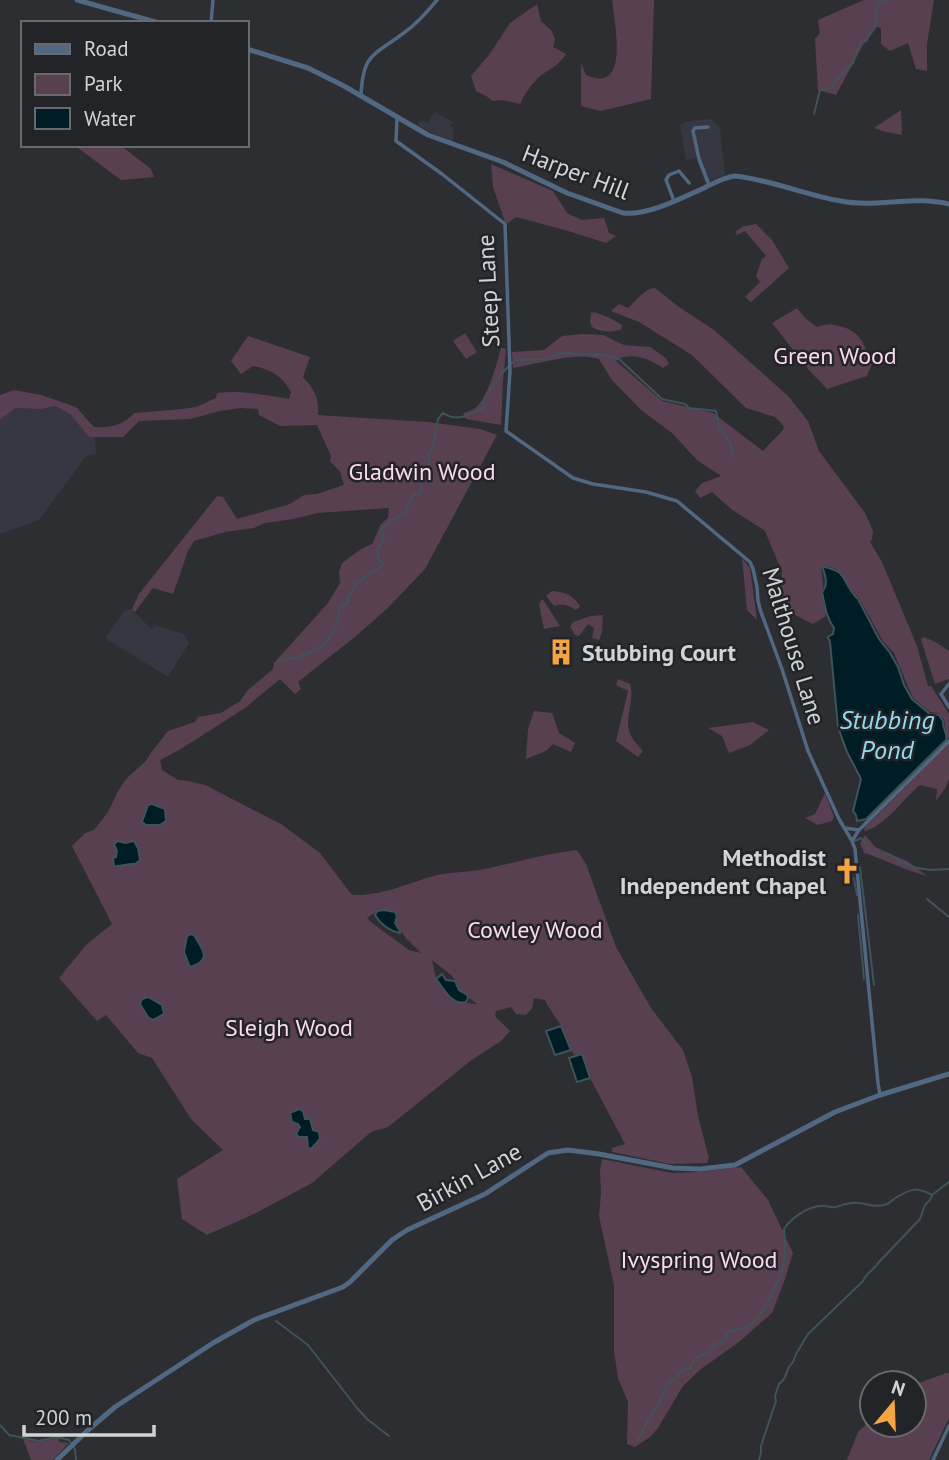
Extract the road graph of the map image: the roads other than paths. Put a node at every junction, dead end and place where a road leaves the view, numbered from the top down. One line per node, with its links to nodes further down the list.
1 (77, 0): 4 (street)
2 (212, 0): 5 (street)
3 (437, 0): 7 (street)
4 (152, 21)
5 (211, 21)
6 (248, 49): 7 (street, Harper Hill)
7 (361, 95): 8 (street, Harper Hill)
8 (397, 118): 12 (street, Harper Hill); 14 (street, Steep Lane)
9 (708, 127): 11 (street)
10 (689, 183): 12 (street)
11 (709, 185): 12 (street, Harper Hill); 13 (street, Harper Hill)
12 (674, 201)
13 (949, 204)
14 (506, 431): 18 (street, Malthouse Lane)
15 (949, 684): 16 (street)
16 (949, 708)
17 (949, 741): 19 (street)
18 (845, 828): 19 (street); 20 (street, Malthouse Lane)
19 (859, 830): 20 (street)
20 (852, 841): 22 (street, Malthouse Lane)
21 (949, 1074): 22 (street, Birkin Lane)
22 (880, 1095): 24 (street, Birkin Lane)
23 (949, 1426): 25 (street)
24 (57, 1460)
25 (933, 1460)

